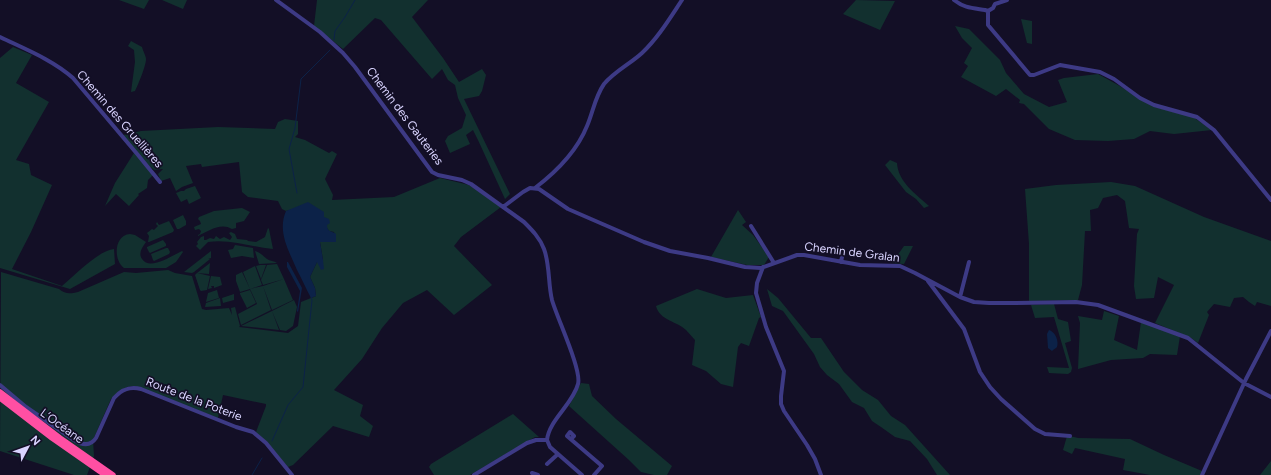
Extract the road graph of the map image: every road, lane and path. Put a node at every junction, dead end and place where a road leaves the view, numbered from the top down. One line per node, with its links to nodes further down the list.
1 (276, 0): 10 (street, Chemin des Gauteries)
2 (682, 0): 8 (street)
3 (954, 0): 5 (street)
4 (1007, 0): 5 (street)
5 (988, 12): 9 (street)
6 (0, 37): 7 (street, Chemin des Gruellières)
7 (160, 182)
8 (535, 188): 10 (street); 16 (street, Chemin de Gralan)
9 (1271, 200)
10 (503, 207): 27 (street, Chemin des Gauteries)
11 (751, 226): 15 (street)
12 (843, 252): 13 (street)
13 (841, 262): 15 (street, Chemin de Gralan); 17 (street, Chemin de Gralan)
14 (969, 262): 18 (street)
15 (774, 263): 16 (street, Chemin de Gralan)
16 (763, 267): 39 (street)
17 (927, 279): 18 (street, Chemin de Gralan); 25 (street)
18 (960, 297): 20 (street, Chemin de Gralan)
19 (1271, 331): 20 (street)
20 (1244, 384): 24 (street, Chemin de Gralan); 40 (street)
21 (0, 385): 33 (street, Route de la Poterie)
22 (0, 392): 32 (highway, L’Océane)
23 (0, 398): 31 (highway, L’Océane)
24 (1271, 398)
25 (1070, 436)
26 (571, 439): 38 (street)
27 (547, 440): 28 (street); 34 (street)
28 (558, 454): 29 (street); 36 (street)
29 (547, 464)
30 (532, 474): 35 (street)
31 (105, 475)
32 (113, 475)
33 (292, 475)
34 (474, 475)
35 (538, 475)
36 (582, 475)
37 (589, 475): 38 (street)
38 (594, 475)
39 (821, 475)
40 (1202, 475)

